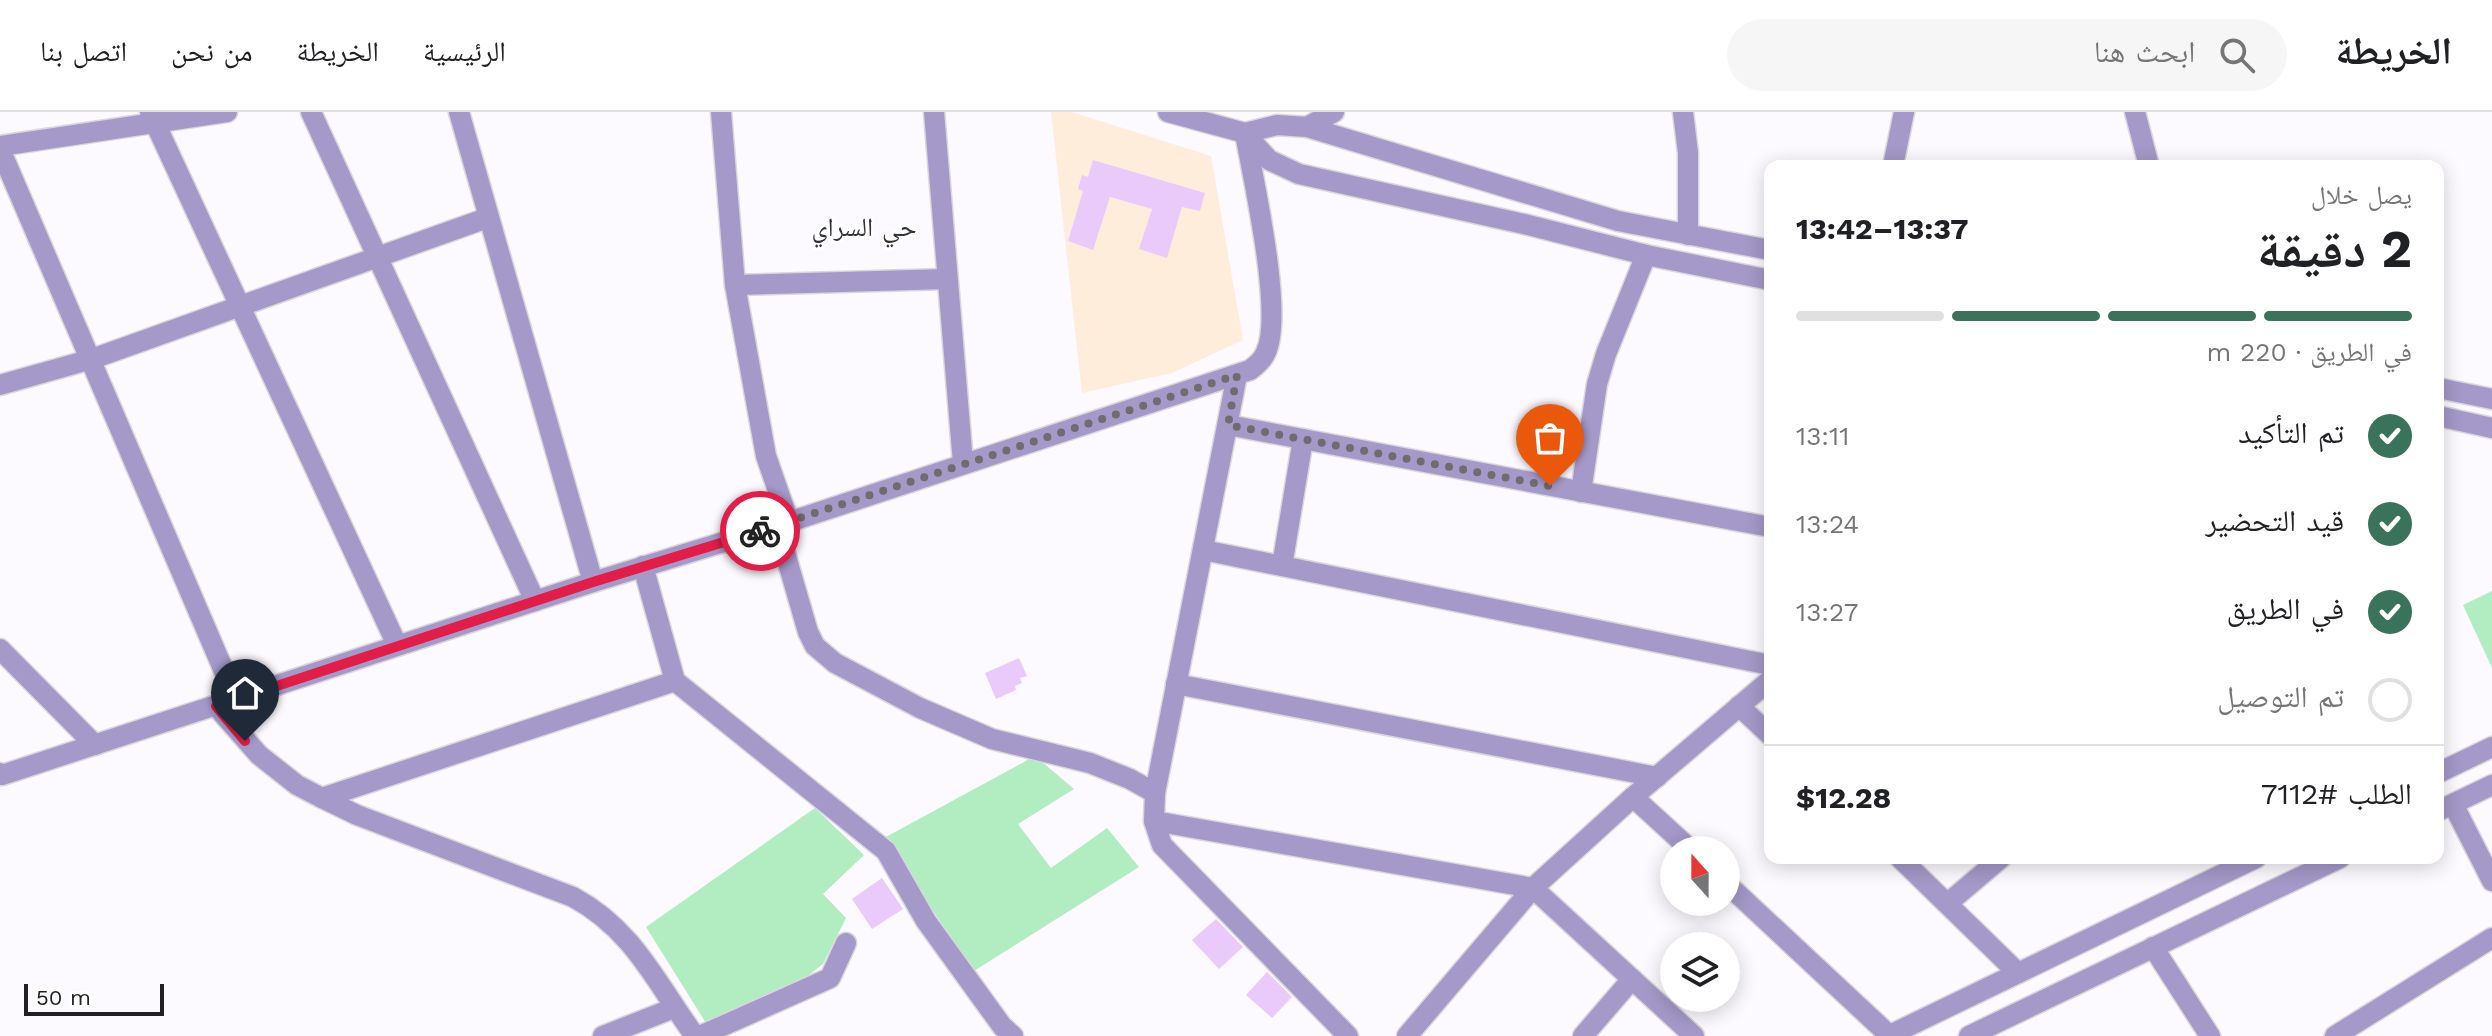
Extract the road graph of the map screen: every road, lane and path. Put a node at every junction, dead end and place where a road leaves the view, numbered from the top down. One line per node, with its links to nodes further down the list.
1 (227, 112): 11 (street)
2 (311, 112): 22 (street)
3 (459, 112): 18 (street)
4 (721, 112): 25 (street)
5 (934, 112): 23 (street)
6 (1168, 112): 13 (street)
7 (1334, 112): 12 (street)
8 (1683, 112): 19 (street)
9 (1904, 112): 15 (street)
10 (2135, 112): 16 (street)
11 (153, 117): 14 (street); 26 (street)
12 (1294, 121): 13 (street); 17 (street); 19 (street)
13 (1245, 133): 17 (street); 28 (street)
14 (0, 148): 27 (street)
15 (1894, 160)
16 (2147, 160)
17 (1285, 169): 21 (street)
18 (487, 218): 22 (street); 43 (street)
19 (1688, 235): 20 (street)
20 (1764, 249)
21 (1646, 255): 24 (street); 37 (street)
22 (376, 258): 26 (street); 44 (street)
23 (947, 279): 25 (street); 36 (street)
24 (1764, 279)
25 (735, 285): 38 (street)
26 (240, 307): 27 (street); 45 (street)
27 (92, 359): 29 (street); 51 (street)
28 (1237, 375): 33 (street); 36 (street)
29 (0, 385)
30 (2444, 389): 31 (street)
31 (2492, 399)
32 (2444, 417): 34 (street)
33 (1228, 425): 35 (street); 40 (street)
34 (2492, 428)
35 (1303, 439): 37 (street); 42 (street)
36 (963, 463): 38 (street)
37 (1581, 492): 39 (street)
38 (783, 524): 41 (street); 61 (street)
39 (1764, 526)
40 (1203, 550): 42 (street); 49 (street)
41 (643, 566): 43 (street); 48 (street)
42 (1282, 566): 47 (street)
43 (593, 582): 44 (street)
44 (535, 601): 45 (street)
45 (397, 645): 51 (street)
46 (0, 649): 55 (street)
47 (1764, 664)
48 (675, 681): 63 (street); 84 (street)
49 (1176, 684): 59 (street); 61 (street)
50 (1764, 685): 53 (street)
51 (236, 699): 52 (street)
52 (216, 706): 55 (street); 63 (street)
53 (1739, 706): 54 (street); 59 (street)
54 (1764, 729)
55 (95, 745): 58 (street)
56 (2492, 747): 57 (street)
57 (2444, 770)
58 (0, 773)
59 (1657, 777): 62 (street)
60 (2492, 785): 64 (street)
61 (1155, 793): 65 (street)
62 (1633, 797): 66 (street); 72 (street)
63 (322, 798): 80 (street)
64 (2445, 808): 71 (street)
65 (1154, 821): 72 (street); 85 (street)
66 (1676, 836)
67 (1906, 864): 74 (street)
68 (1994, 864): 74 (street)
69 (2228, 864): 78 (street)
70 (2327, 864): 77 (street)
71 (2492, 881)
72 (1533, 888): 79 (street); 86 (street)
73 (1740, 896): 89 (street)
74 (1948, 903): 78 (street)
75 (2492, 938): 92 (street)
76 (846, 943): 83 (street)
77 (2153, 947): 81 (street); 91 (street)
78 (2018, 973): 89 (street)
79 (1632, 979): 87 (street); 88 (street)
80 (674, 1008): 82 (street); 83 (street)
81 (1996, 1030): 90 (street)
82 (603, 1036)
83 (698, 1036)
84 (1013, 1036)
85 (1348, 1036)
86 (1407, 1036)
87 (1583, 1036)
88 (1694, 1036)
89 (1888, 1036)
90 (1969, 1036)
91 (2210, 1036)
92 (2335, 1036)

